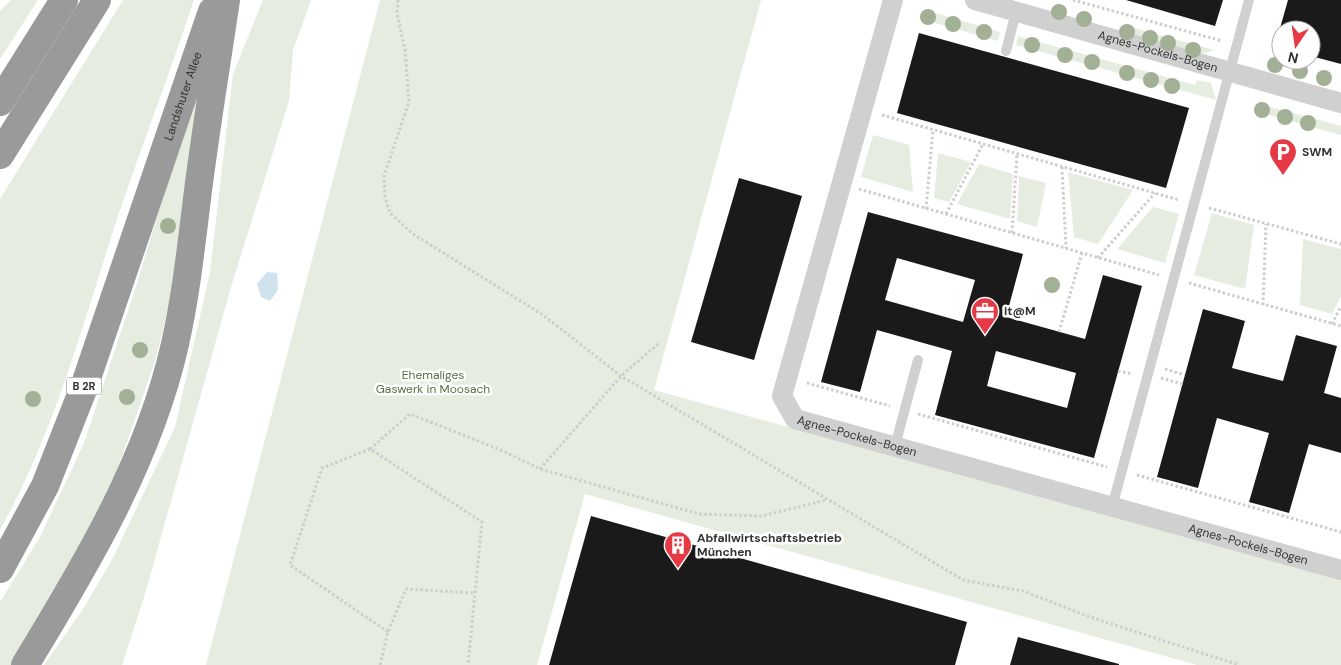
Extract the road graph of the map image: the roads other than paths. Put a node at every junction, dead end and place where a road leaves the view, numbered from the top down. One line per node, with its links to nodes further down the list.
1 (64, 0): 11 (highway)
2 (97, 0): 13 (highway)
3 (215, 0): 17 (highway, Landshuter Allee / B 2R)
4 (226, 0): 19 (highway)
5 (893, 0): 15 (street, Agnes-Pockels-Bogen)
6 (975, 0): 8 (street, Agnes-Pockels-Bogen)
7 (1249, 0): 10 (lane)
8 (1016, 12): 9 (lane); 10 (street, Agnes-Pockels-Bogen)
9 (1006, 51)
10 (1230, 72): 12 (street, Agnes-Pockels-Bogen); 16 (lane)
11 (0, 102)
12 (1341, 103)
13 (0, 155)
14 (918, 360): 15 (lane)
15 (895, 446): 16 (street, Agnes-Pockels-Bogen)
16 (1112, 507): 18 (street, Agnes-Pockels-Bogen)
17 (0, 569)
18 (1341, 570)
19 (25, 665)

